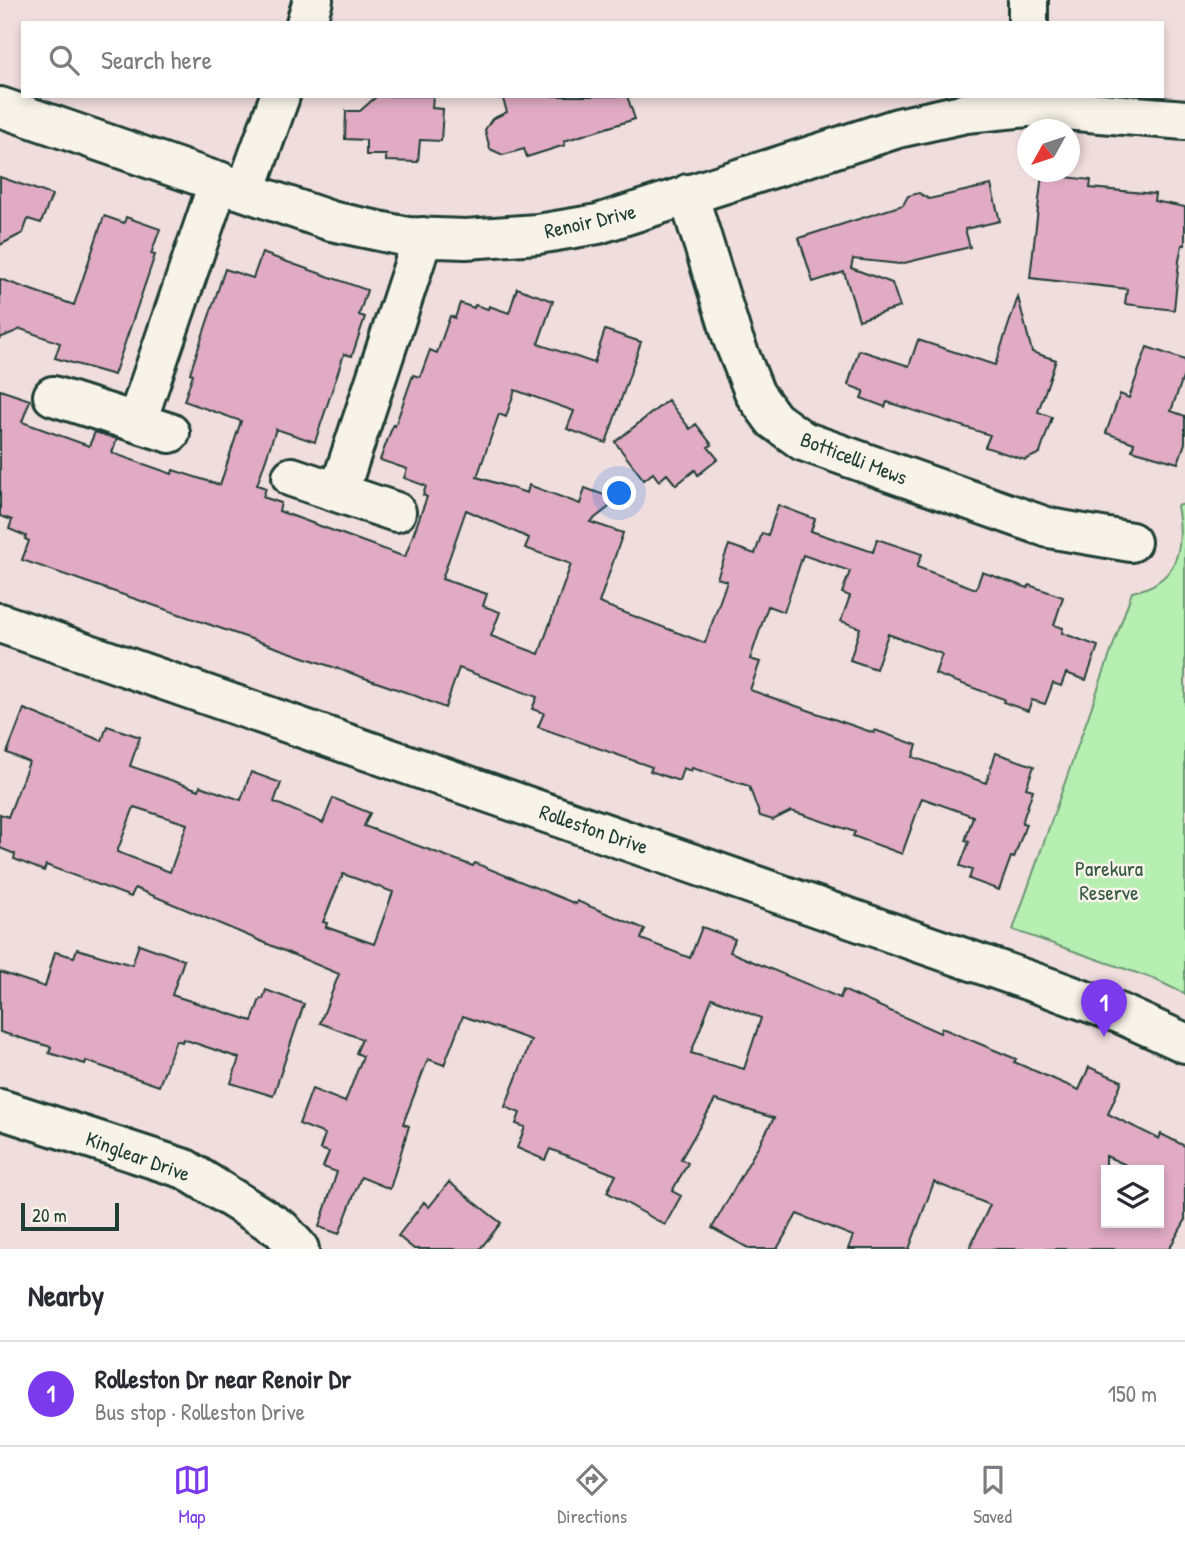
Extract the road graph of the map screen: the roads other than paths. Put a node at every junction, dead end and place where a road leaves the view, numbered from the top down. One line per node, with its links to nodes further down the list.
1 (313, 0): 3 (street)
2 (1028, 0): 4 (street)
3 (307, 21)
4 (1028, 21)
5 (279, 98): 9 (street)
6 (1028, 102): 8 (street, Renoir Drive); 10 (street, Renoir Drive)
7 (0, 107): 9 (street, Renoir Drive)
8 (1185, 120)
9 (233, 185): 11 (street, Renoir Drive); 12 (street)
10 (688, 194): 11 (street, Renoir Drive); 16 (street, Botticelli Mews)
11 (423, 237): 14 (street)
12 (53, 396)
13 (292, 477): 14 (street)
14 (339, 491): 15 (street)
15 (396, 512)
16 (1131, 542)
17 (0, 623): 18 (street, Rolleston Drive)
18 (1185, 1043)
19 (0, 1109): 20 (street, Kinglear Drive)
20 (299, 1249)

